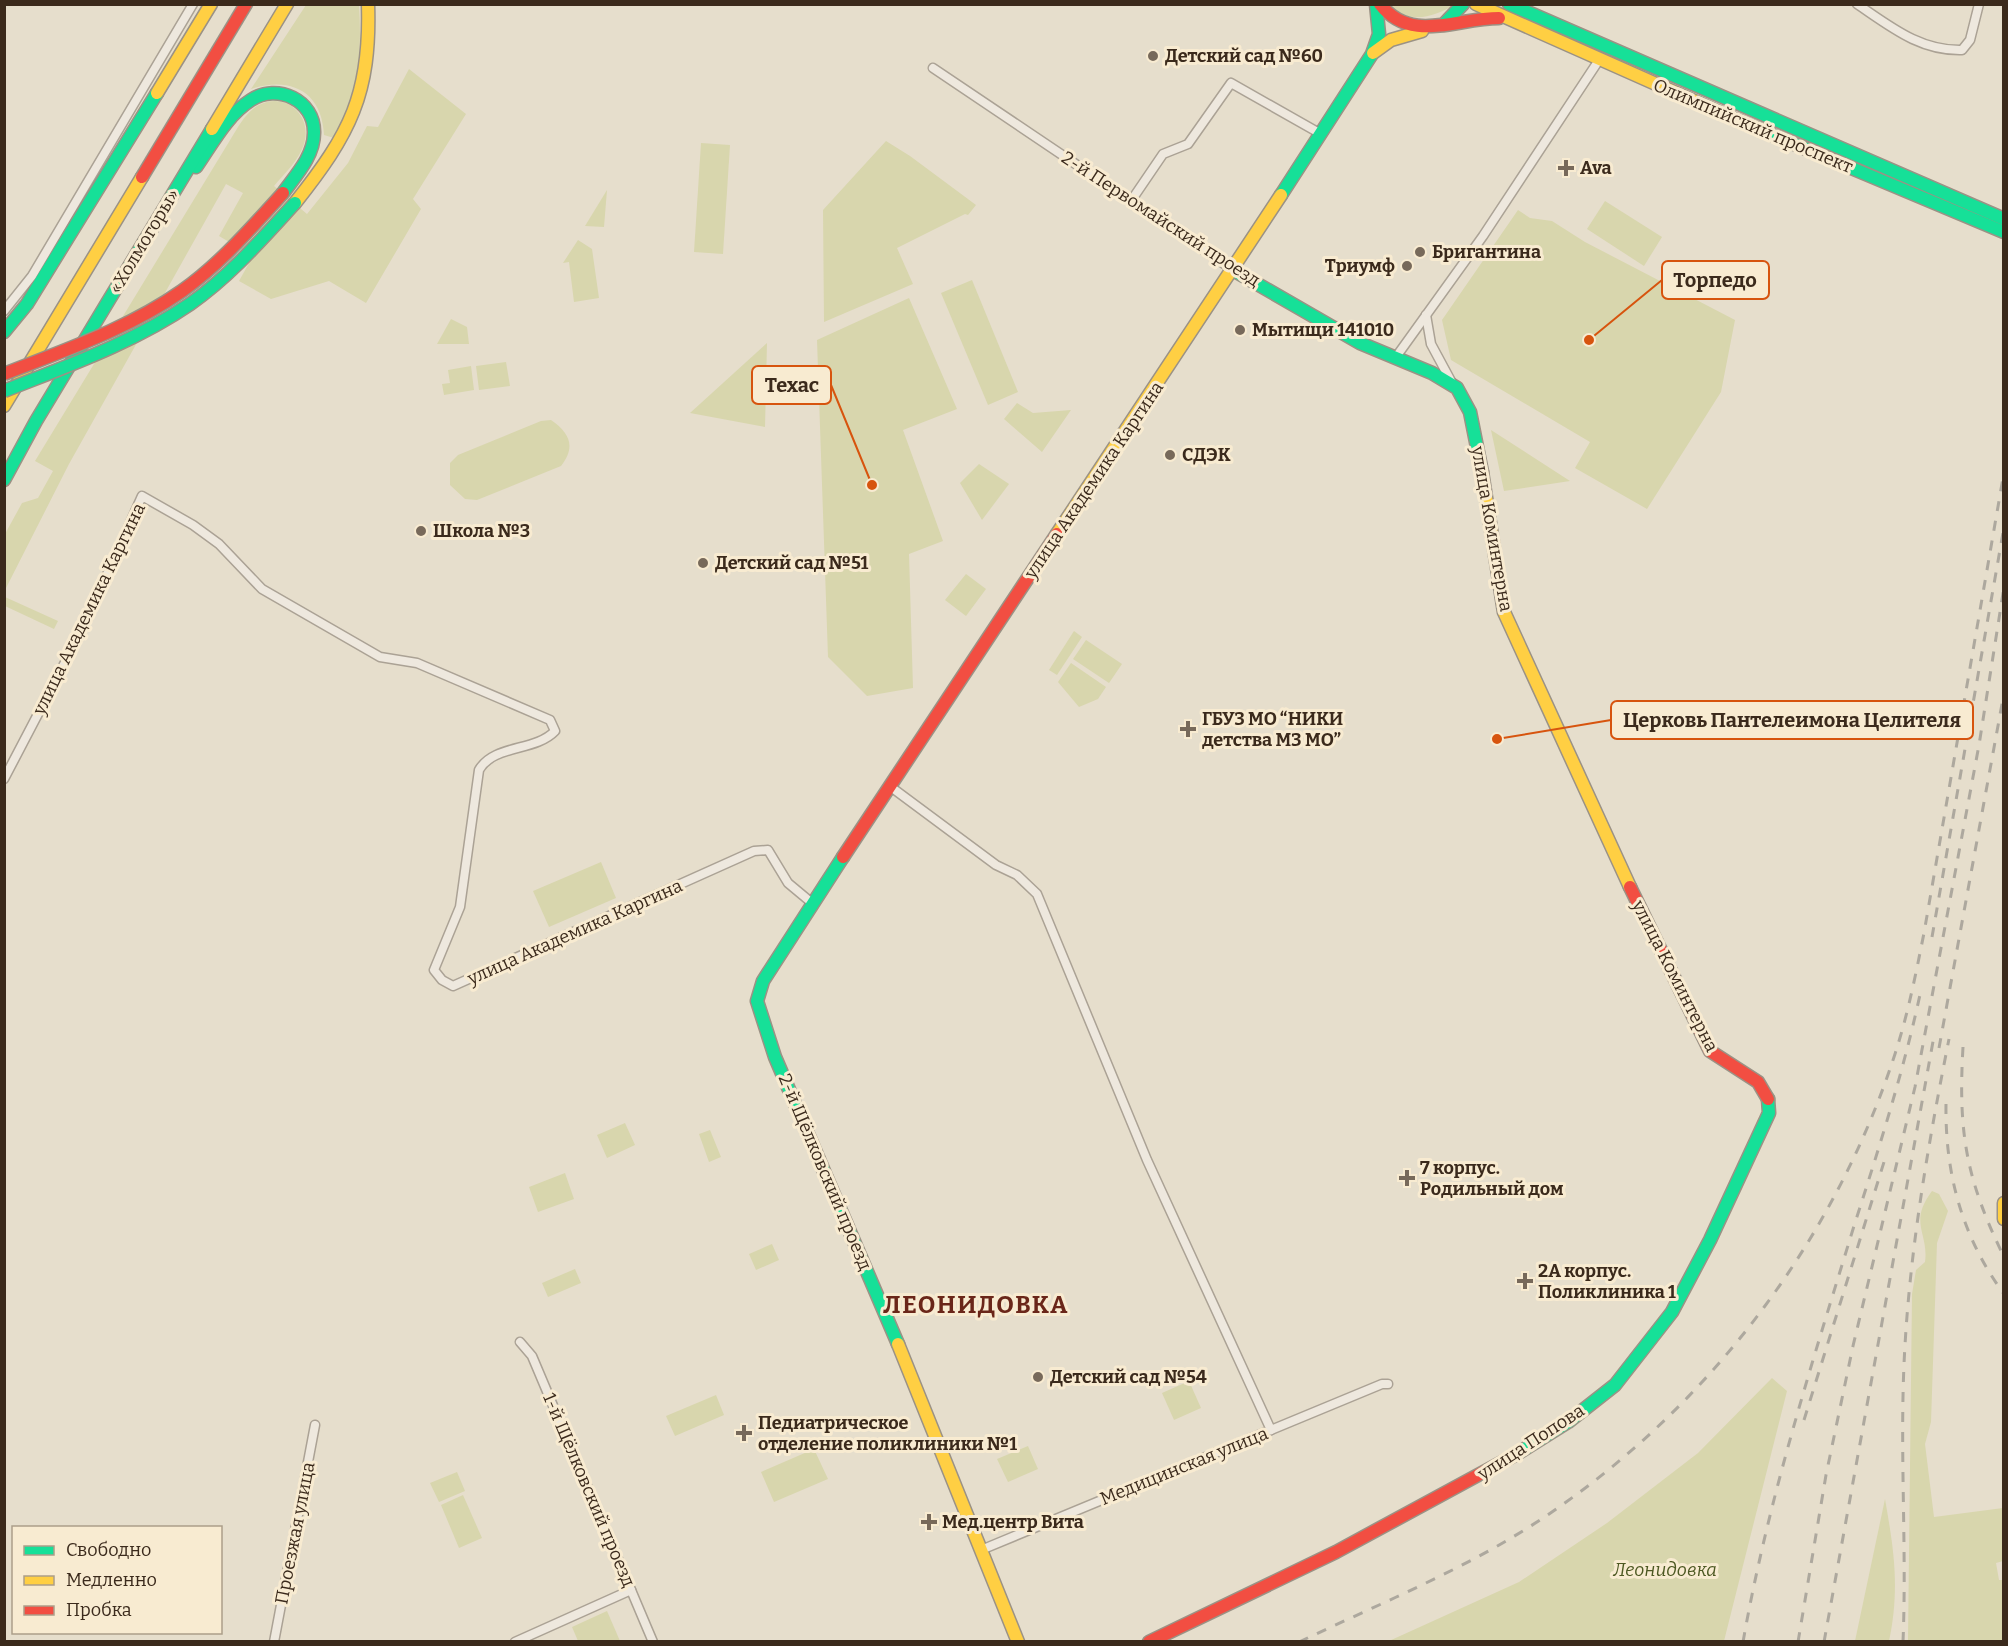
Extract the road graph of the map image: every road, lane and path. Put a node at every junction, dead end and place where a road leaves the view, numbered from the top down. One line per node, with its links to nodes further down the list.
1 (193, 4): 24 (street)
2 (211, 4): 26 (main road)
3 (246, 4): 31 (main road, «Холмогоры»)
4 (287, 4): 21 (main road, «Холмогоры»)
5 (368, 4): 30 (main road, bridge)
6 (1378, 4): 13 (main road, Олимпийский проспект); 14 (main road)
7 (1463, 4): 13 (main road)
8 (1476, 4): 12 (main road, Олимпийский проспект)
9 (1509, 4): 19 (main road, Олимпийский проспект)
10 (1857, 4): 11 (street)
11 (1979, 4)
12 (1503, 18): 13 (main road, Олимпийский проспект); 15 (main road, Олимпийский проспект)
13 (1438, 26): 14 (main road)
14 (1372, 54): 17 (main road, улица Академика Каргина)
15 (1599, 60): 19 (main road, Олимпийский проспект); 25 (street)
16 (933, 68): 18 (street, 2-й Первомайский проезд)
17 (1321, 134): 18 (street); 23 (main road, улица Академика Каргина)
18 (1131, 201): 23 (street, 2-й Первомайский проезд)
19 (1946, 201): 20 (main road, Олимпийский проспект); 22 (main road, Олимпийский проспект)
20 (2004, 219)
21 (156, 221): 28 (main road, bridge); 32 (main road, «Холмогоры»)
22 (2004, 232)
23 (1233, 270): 27 (main road, 2-й Первомайский проезд); 34 (main road, улица Академика Каргина)
24 (4, 311)
25 (1426, 315): 27 (street); 29 (street)
26 (4, 332)
27 (1396, 357): 29 (main road)
28 (4, 374)
29 (1452, 383): 37 (main road, улица Коминтерна)
30 (4, 391)
31 (4, 406)
32 (4, 480)
33 (4, 779): 35 (street, улица Академика Каргина)
34 (891, 787): 35 (main road, улица Академика Каргина); 43 (street)
35 (812, 903): 36 (main road, улица Академика Каргина)
36 (757, 1001): 44 (main road, 2-й Щёлковский проезд)
37 (1770, 1098): 50 (main road, улица Попова)
38 (2004, 1203): 39 (main road)
39 (2004, 1219)
40 (520, 1342): 45 (street, 1-й Щёлковский проезд)
41 (1388, 1384): 43 (street, Медицинская улица)
42 (315, 1425): 46 (street, Проезжая улица)
43 (1271, 1430): 44 (street, Медицинская улица)
44 (981, 1550): 49 (main road, 2-й Щёлковский проезд)
45 (631, 1590): 47 (street); 48 (street, 1-й Щёлковский проезд)
46 (274, 1641)
47 (515, 1641)
48 (653, 1641)
49 (1018, 1641)
50 (1149, 1641)

